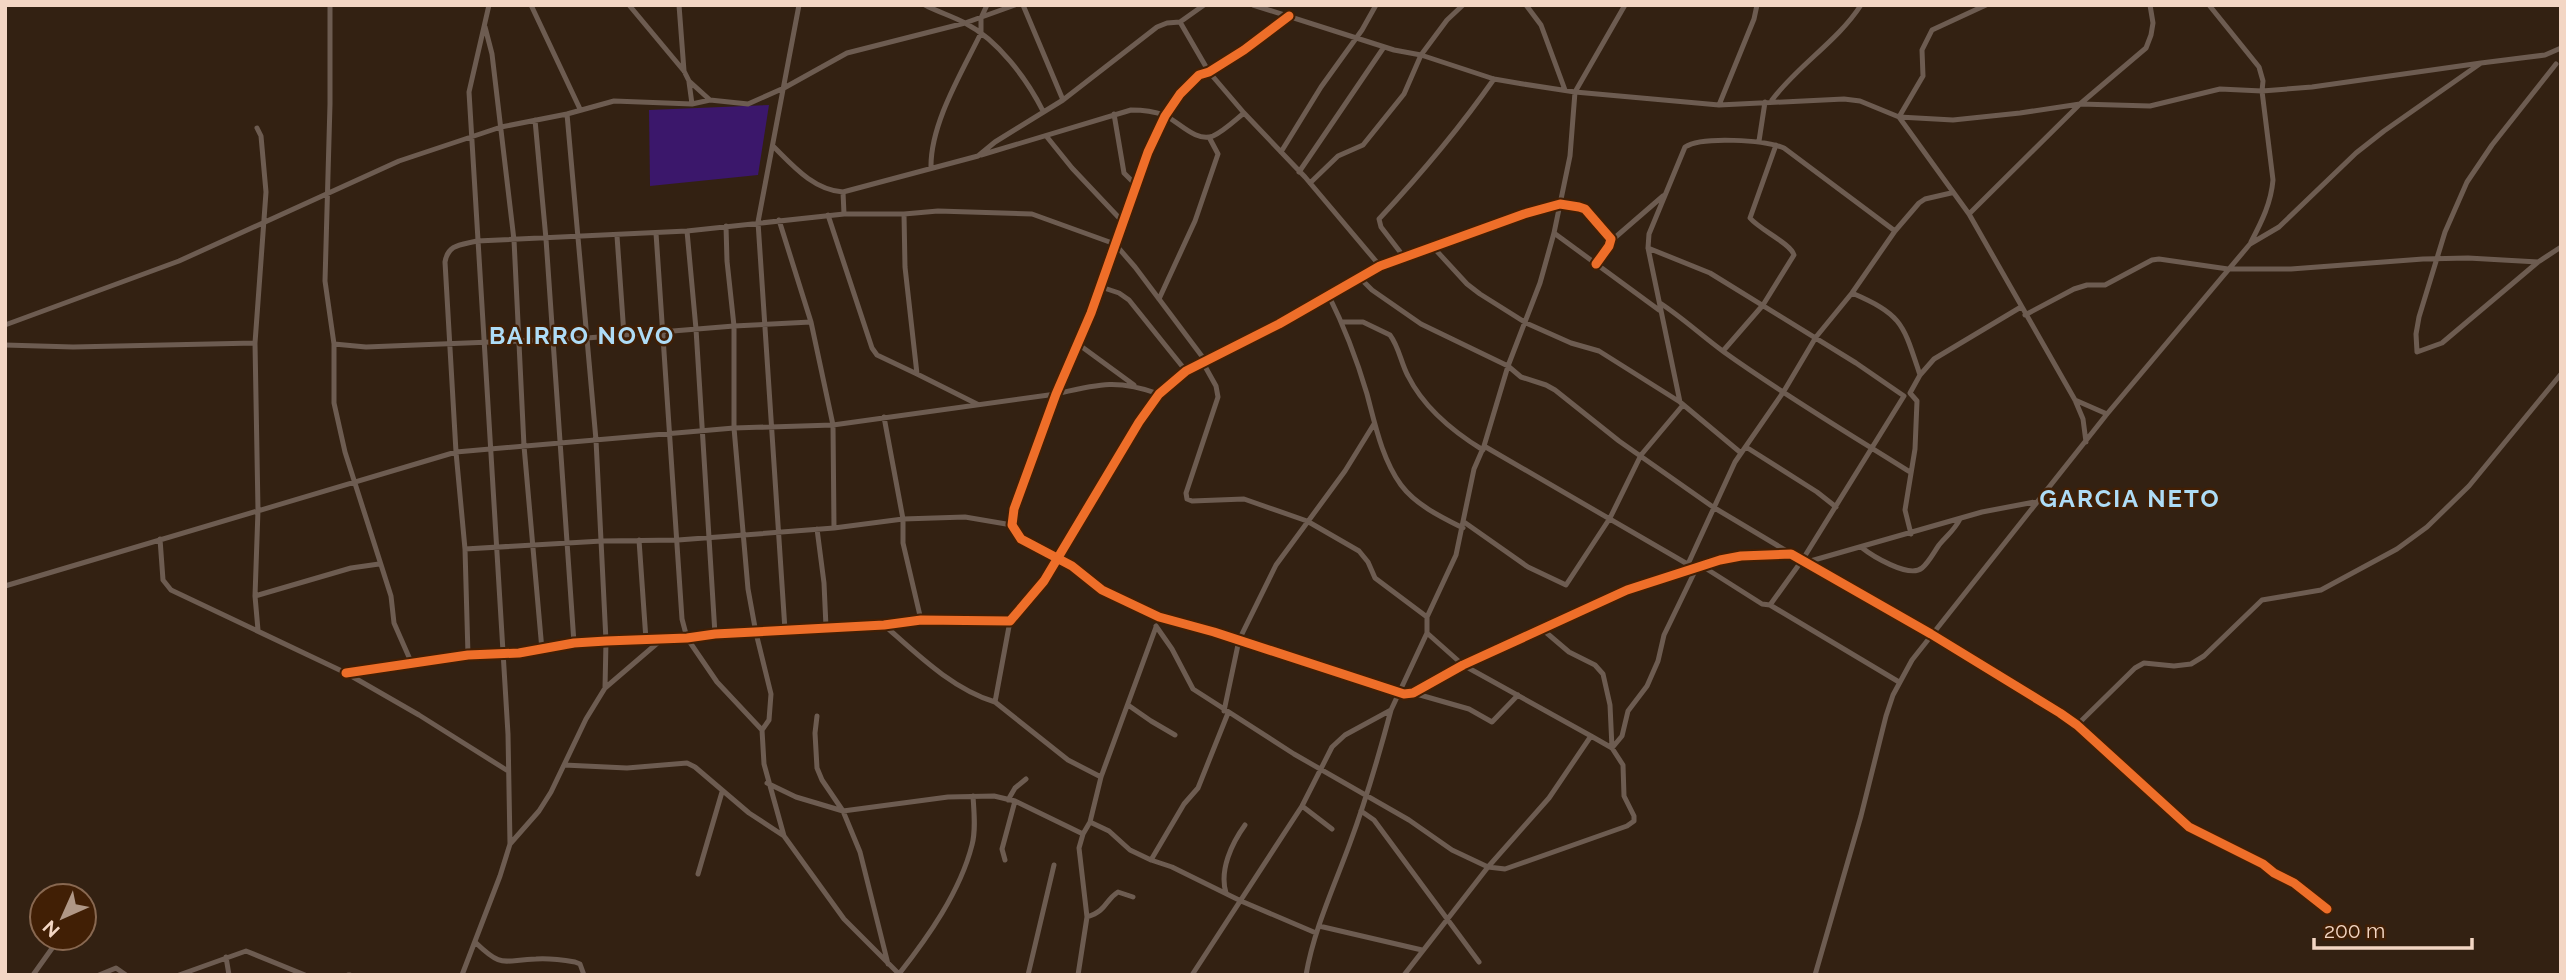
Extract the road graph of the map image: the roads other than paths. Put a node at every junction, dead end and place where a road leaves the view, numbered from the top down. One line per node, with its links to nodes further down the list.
1 (330, 5): 71 (street)
2 (531, 5): 49 (street)
3 (629, 5): 35 (street)
4 (679, 5): 35 (street)
5 (799, 5): 39 (street)
6 (925, 5): 25 (street)
7 (987, 5): 23 (street)
8 (1015, 5): 23 (street)
9 (1023, 5): 44 (street)
10 (1204, 5): 24 (street)
11 (1253, 5): 22 (street)
12 (1376, 5): 28 (street)
13 (1463, 5): 31 (street)
14 (1526, 5): 40 (street)
15 (1625, 5): 42 (street)
16 (1757, 5): 48 (street)
17 (1861, 5): 45 (street)
18 (1986, 5): 55 (street)
19 (2150, 5): 47 (street)
20 (2209, 5): 41 (street)
21 (487, 8): 26 (street)
22 (1289, 16): 28 (street); 36 (street)
23 (981, 18): 25 (street); 27 (street)
24 (1180, 22): 36 (street); 44 (street)
25 (965, 23): 27 (street); 39 (street)
26 (485, 27): 57 (street); 61 (street)
27 (981, 33): 50 (street); 67 (street)
28 (1356, 38): 29 (street); 65 (street)
29 (1384, 47): 31 (street); 68 (street)
30 (2561, 48): 32 (street)
31 (1421, 55): 37 (street); 69 (street)
32 (2545, 55): 33 (street); 34 (street)
33 (2481, 63): 41 (street); 96 (street)
34 (2558, 66): 101 (street)
35 (684, 71): 38 (street)
36 (1209, 72): 51 (street); 54 (street)
37 (1494, 79): 40 (street); 100 (street)
38 (689, 81): 43 (street); 46 (street)
39 (784, 88): 43 (street); 64 (street)
40 (1565, 90): 42 (street)
41 (2262, 91): 47 (street); 96 (street)
42 (1576, 92): 48 (street); 75 (street)
43 (710, 100): 46 (street)
44 (1063, 100): 50 (street)
45 (1769, 101): 48 (street); 55 (street); 62 (street)
46 (692, 104): 49 (street)
47 (2080, 104): 55 (street); 78 (street)
48 (1719, 105)
49 (580, 108): 52 (street)
50 (1044, 111): 66 (street)
51 (1244, 113): 60 (street); 65 (street)
52 (567, 114): 56 (street); 90 (street)
53 (1114, 114): 54 (street); 59 (street); 70 (street)
54 (1165, 116): 60 (street); 70 (street)
55 (1899, 117): 73 (street)
56 (536, 120): 57 (street); 91 (street)
57 (502, 127): 61 (street); 92 (street)
58 (257, 128): 83 (street)
59 (1047, 137): 66 (street); 82 (street)
60 (1209, 137): 110 (street)
61 (471, 139): 71 (street); 93 (street)
62 (1759, 141): 63 (street); 74 (street)
63 (1776, 145): 85 (street); 111 (street)
64 (774, 147): 72 (street); 81 (street)
65 (1281, 152): 68 (street)
66 (978, 156): 67 (street)
67 (931, 167): 72 (street)
68 (1299, 172): 69 (street)
69 (1310, 183): 104 (street)
70 (1136, 185): 82 (street)
71 (327, 192): 83 (street); 131 (street)
72 (843, 192): 76 (street)
73 (1951, 192): 78 (street); 85 (street)
74 (1665, 194): 94 (street); 99 (street)
75 (1560, 204): 88 (street); 94 (street); 97 (street)
76 (844, 214): 77 (street); 79 (street)
77 (904, 214): 95 (street); 138 (street)
78 (1969, 214): 113 (street)
79 (828, 215): 80 (street); 138 (street)
80 (779, 220): 81 (street); 115 (street)
81 (758, 222): 84 (street); 118 (street)
82 (1123, 222): 95 (street)
83 (262, 225): 119 (street); 130 (street)
84 (726, 226): 86 (street); 120 (street)
85 (1895, 230): 108 (street)
86 (687, 231): 87 (street); 121 (street)
87 (656, 233): 89 (street); 122 (street)
88 (1555, 233): 103 (street); 117 (street)
89 (617, 236): 90 (street); 123 (street)
90 (580, 237): 91 (street); 125 (street)
91 (546, 239): 92 (street); 126 (street)
92 (514, 240): 93 (street); 128 (street)
93 (477, 241): 127 (street); 129 (street)
94 (1611, 241): 103 (street)
95 (1115, 244): 107 (street); 110 (street)
96 (2250, 244): 105 (street)
97 (1433, 247): 100 (street); 117 (street)
98 (2561, 247): 102 (street)
99 (1648, 248): 111 (street); 112 (street)
100 (1404, 257): 104 (street)
101 (2438, 258): 102 (street); 102 (street); 105 (street)
102 (2538, 262)
103 (1596, 264): 112 (street)
104 (1380, 266): 106 (street)
105 (2228, 269): 114 (street); 149 (street)
106 (1359, 277): 109 (street); 136 (street)
107 (1101, 287): 132 (street); 137 (street)
108 (1852, 293): 124 (street); 140 (street)
109 (1328, 294): 116 (street); 135 (street)
110 (1159, 299): 135 (street)
111 (1763, 305): 124 (street); 134 (street)
112 (1660, 306): 134 (street); 147 (street)
113 (2021, 307): 114 (street); 140 (street)
114 (2025, 315): 146 (street)
115 (811, 322): 118 (street); 152 (street)
116 (1342, 322): 151 (street); 162 (street)
117 (1526, 323): 136 (street); 147 (street)
118 (766, 324): 120 (street); 153 (street)
119 (5, 326)
120 (734, 326): 121 (street); 154 (street)
121 (696, 329): 122 (street); 155 (street)
122 (663, 332): 123 (street); 156 (street)
123 (624, 335): 125 (street)
124 (1816, 337): 142 (street); 145 (street)
125 (587, 338): 126 (street); 157 (street)
126 (552, 339): 128 (street); 158 (street)
127 (484, 340): 128 (street); 129 (street); 164 (street)
128 (518, 340): 160 (street)
129 (451, 342): 131 (street); 165 (street)
130 (255, 343): 133 (street); 173 (street)
131 (334, 344): 169 (street)
132 (1078, 344): 141 (street); 143 (street)
133 (5, 345)
134 (1723, 351): 142 (street)
135 (1203, 360): 137 (street); 177 (street)
136 (1508, 366): 162 (street); 167 (street)
137 (1186, 371): 144 (street)
138 (917, 374): 148 (street)
139 (2561, 374): 240 (street)
140 (1920, 375): 145 (street)
141 (1133, 385): 143 (street); 144 (street)
142 (1784, 391): 161 (street); 163 (street)
143 (1056, 394): 148 (street); 178 (street)
144 (1159, 394): 196 (street)
145 (1907, 394): 163 (street); 168 (street)
146 (2075, 400): 149 (street); 159 (street)
147 (1681, 404): 166 (street); 167 (street)
148 (979, 405): 150 (street)
149 (2107, 414): 159 (street)
150 (884, 417): 152 (street); 175 (street)
151 (1374, 424): 177 (street); 179 (street)
152 (833, 425): 153 (street); 180 (street)
153 (773, 427): 154 (street); 182 (street)
154 (734, 428): 155 (street); 183 (street)
155 (702, 431): 156 (street); 185 (street)
156 (668, 434): 157 (street); 188 (street)
157 (596, 440): 158 (street); 189 (street)
158 (560, 442): 160 (street); 190 (street)
159 (2087, 442): 170 (street)
160 (524, 446): 164 (street); 191 (street)
161 (1746, 447): 166 (street); 172 (street)
162 (1483, 448): 174 (street); 179 (street)
163 (1872, 448): 168 (street); 172 (street)
164 (489, 449): 165 (street); 193 (street)
165 (456, 452): 169 (street); 194 (street)
166 (1741, 453): 171 (street)
167 (1641, 455): 171 (street); 174 (street)
168 (1910, 472): 184 (street)
169 (355, 482): 173 (street); 198 (street)
170 (2040, 500): 176 (street); 217 (street)
171 (1713, 507): 195 (street); 199 (street)
172 (1836, 507): 197 (street)
173 (258, 510): 186 (street); 202 (street)
174 (1610, 518): 179 (street); 199 (street)
175 (902, 519): 178 (street); 180 (street); 206 (street)
176 (1960, 519): 184 (street); 192 (street)
177 (1307, 522): 205 (street); 221 (street)
178 (1012, 525): 196 (street)
179 (1463, 525): 205 (street)
180 (834, 528): 181 (street)
181 (817, 529): 182 (street); 210 (street)
182 (779, 533): 183 (street); 213 (street)
183 (745, 534): 185 (street); 214 (street)
184 (1911, 534): 192 (street)
185 (710, 537): 188 (street); 216 (street)
186 (160, 539): 201 (street); 212 (street)
187 (639, 540): 188 (street); 189 (street); 219 (street)
188 (678, 540): 218 (street)
189 (602, 541): 190 (street); 222 (street)
190 (568, 543): 191 (street); 223 (street)
191 (534, 546): 193 (street); 224 (street)
192 (1861, 547): 197 (street)
193 (497, 548): 194 (street); 225 (street)
194 (466, 549): 226 (street)
195 (1791, 554): 197 (street); 200 (street)
196 (1057, 558): 204 (street); 207 (street)
197 (1805, 560): 203 (street); 217 (street)
198 (379, 564): 202 (street); 227 (street)
199 (1688, 564): 200 (street)
200 (1699, 568): 203 (street); 211 (street); 244 (street)
201 (5, 586)
202 (255, 596): 212 (street)
203 (1770, 605): 230 (street)
204 (1159, 617): 209 (street); 221 (street)
205 (1427, 617): 215 (street)
206 (921, 620): 207 (street); 208 (street)
207 (1010, 621): 235 (street)
208 (884, 625): 210 (street); 235 (street)
209 (1156, 626): 236 (street); 238 (street)
210 (825, 627): 213 (street)
211 (1542, 629): 228 (street); 244 (street)
212 (258, 630): 229 (street)
213 (785, 630): 214 (street)
214 (756, 633): 216 (street); 241 (street)
215 (1427, 633): 228 (street); 232 (street)
216 (715, 634): 218 (street)
217 (1931, 634): 230 (street); 240 (street)
218 (687, 638): 220 (street); 241 (street)
219 (646, 640): 220 (street); 222 (street)
220 (661, 640): 231 (street)
221 (1239, 640): 232 (street); 238 (street)
222 (606, 641): 223 (street); 231 (street)
223 (574, 643): 224 (street)
224 (542, 650): 225 (street)
225 (502, 654): 226 (street); 247 (street)
226 (468, 655): 227 (street)
227 (412, 663): 229 (street)
228 (1463, 665): 233 (street); 234 (street)
229 (346, 673): 247 (street)
230 (1899, 682): 297 (street)
231 (605, 688): 245 (street)
232 (1399, 693): 233 (street); 237 (street)
233 (1413, 693): 234 (street)
234 (1518, 695): 243 (street)
235 (995, 702): 248 (street)
236 (1128, 705): 242 (street); 248 (street)
237 (1391, 710): 246 (street); 253 (street)
238 (1226, 712): 246 (street); 265 (street)
239 (817, 716): 256 (street)
240 (2077, 726): 272 (street)
241 (762, 730): 250 (street)
242 (1175, 735)
243 (1591, 736): 244 (street); 267 (street)
244 (1612, 748): 267 (street)
245 (564, 765): 251 (street); 263 (street)
246 (1321, 769): 253 (street); 255 (street)
247 (508, 771): 263 (street)
248 (1101, 777): 258 (street)
249 (1026, 779): 254 (street)
250 (768, 783): 256 (street); 262 (street)
251 (722, 792): 262 (street); 268 (street)
252 (973, 796): 254 (street); 256 (street); 283 (street)
253 (1366, 796): 257 (street); 267 (street)
254 (1012, 800): 261 (street); 264 (street)
255 (1302, 806): 260 (street); 271 (street)
256 (843, 811): 282 (street)
257 (1361, 811): 274 (street); 275 (street)
258 (1090, 822): 261 (street); 265 (street)
259 (1245, 825): 269 (street)
260 (1332, 829)
261 (1083, 834): 273 (street)
262 (783, 836): 282 (street)
263 (510, 844): 277 (street)
264 (1005, 860)
265 (1151, 860): 269 (street)
266 (1054, 865): 292 (street)
267 (1488, 867): 274 (street)
268 (698, 874)
269 (1226, 893): 271 (street)
270 (1133, 897): 273 (street)
271 (1241, 901): 276 (street); 294 (street)
272 (2327, 909)
273 (1087, 917): 293 (street)
274 (1446, 919): 278 (street); 281 (street)
275 (1319, 926): 276 (street); 278 (street)
276 (1316, 933): 295 (street)
277 (475, 942): 290 (street); 291 (street)
278 (1422, 950): 296 (street)
279 (49, 952): 284 (street)
280 (226, 957): 287 (street); 288 (street); 289 (street)
281 (1479, 962)
282 (888, 964): 283 (street)
283 (900, 974)
284 (33, 975)
285 (99, 975): 286 (street)
286 (125, 975)
287 (178, 975)
288 (229, 975)
289 (305, 975)
290 (462, 975)
291 (584, 975)
292 (1028, 975)
293 (1078, 975)
294 (1192, 975)
295 (1306, 975)
296 (1404, 975)
297 (1815, 975)

